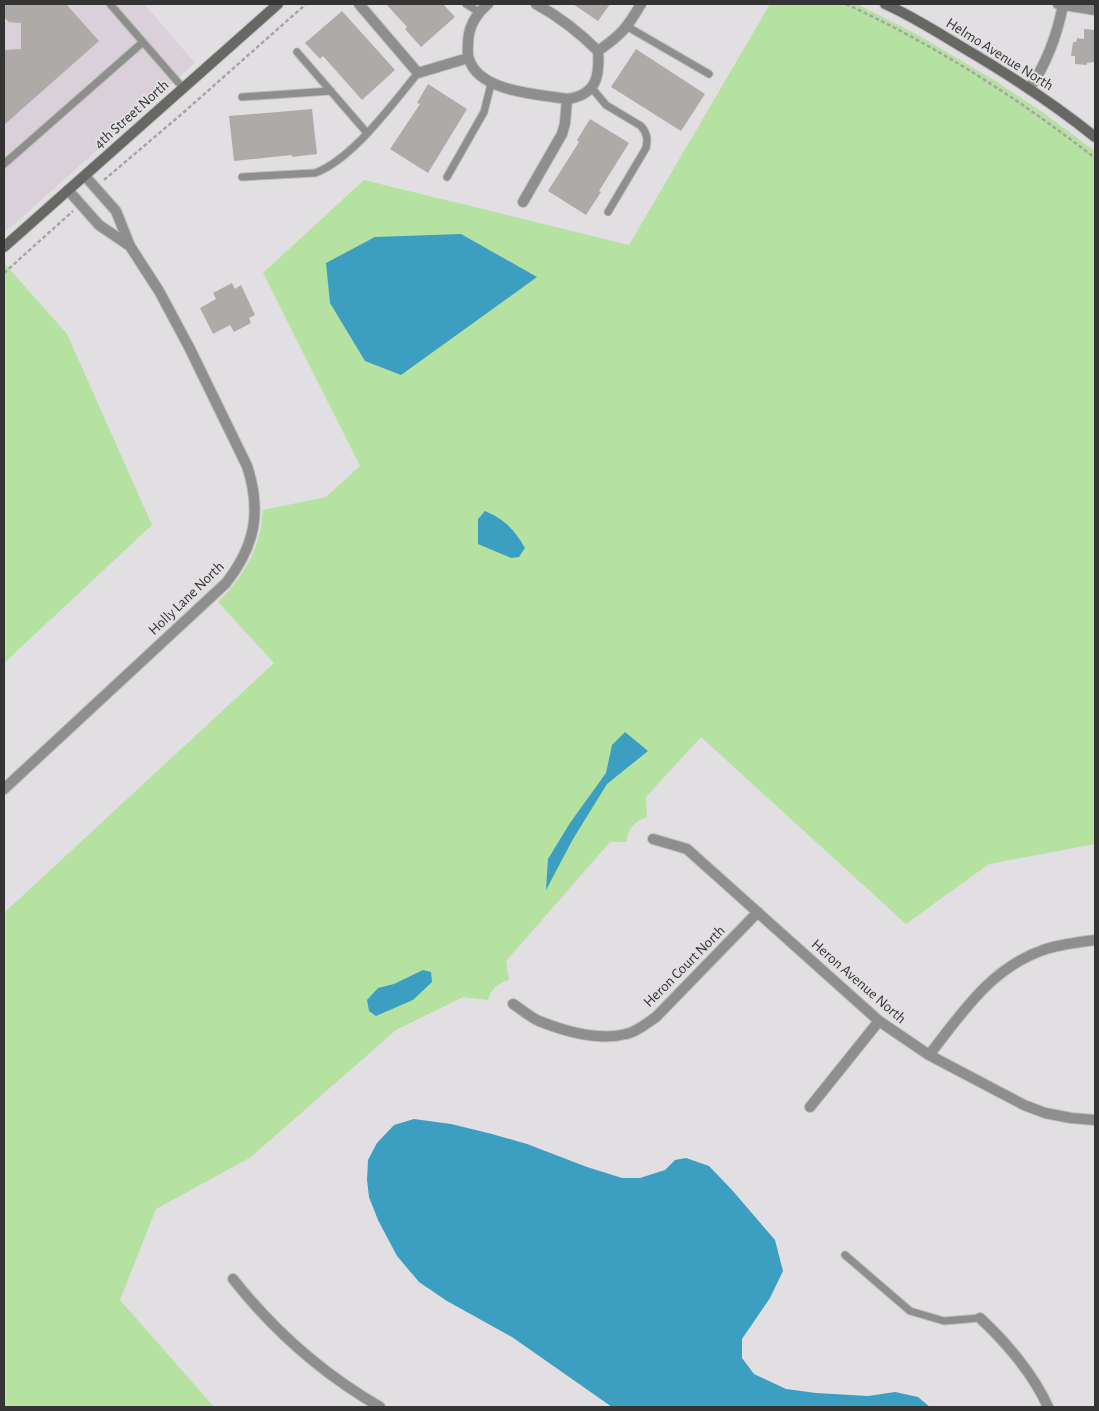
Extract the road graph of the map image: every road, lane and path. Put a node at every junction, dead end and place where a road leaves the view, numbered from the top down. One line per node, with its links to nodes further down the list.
1 (110, 4): 15 (lane)
2 (278, 4): 23 (street, 4th Street North)
3 (306, 4): 35 (path)
4 (359, 4): 19 (street)
5 (466, 4): 13 (lane)
6 (488, 4): 13 (street)
7 (536, 4): 17 (street)
8 (641, 4): 14 (street)
9 (846, 4): 30 (path)
10 (885, 4): 24 (street, Helmo Avenue North)
11 (1060, 4): 12 (street); 24 (street)
12 (1095, 10)
13 (479, 12): 18 (street)
14 (628, 27): 17 (street); 20 (lane)
15 (143, 42): 23 (lane); 31 (lane)
16 (297, 52): 25 (lane)
17 (598, 52): 22 (street)
18 (468, 58): 19 (street); 21 (street)
19 (418, 73): 28 (lane)
20 (709, 74)
21 (490, 84): 27 (street); 34 (lane)
22 (591, 87): 27 (street); 39 (lane)
23 (183, 88): 32 (street, 4th Street North)
24 (1029, 89): 29 (street, Helmo Avenue North)
25 (331, 91): 26 (lane); 28 (lane)
26 (242, 97)
27 (567, 100): 37 (street)
28 (367, 133): 33 (lane)
29 (1095, 137)
30 (1095, 158)
31 (4, 164)
32 (85, 176): 36 (street, 4th Street North); 40 (street, Holly Lane North)
33 (242, 177)
34 (447, 178)
35 (104, 180)
36 (68, 190): 40 (street, Holly Lane North); 41 (street, 4th Street North)
37 (523, 202)
38 (75, 209): 42 (path)
39 (608, 212)
40 (130, 246): 43 (street, Holly Lane North)
41 (4, 247)
42 (4, 273)
43 (4, 790)
44 (653, 839): 45 (street, Heron Avenue North)
45 (758, 912): 47 (street, Heron Court North); 48 (street, Heron Avenue North)
46 (1095, 940): 49 (street)
47 (513, 1004)
48 (879, 1021): 49 (street, Heron Avenue North); 50 (street)
49 (929, 1055): 51 (street, Heron Avenue North)
50 (810, 1107)
51 (1095, 1120)
52 (845, 1255): 54 (lane)
53 (233, 1279): 55 (street)
54 (980, 1318): 56 (street)
55 (380, 1407)
56 (1048, 1407)

